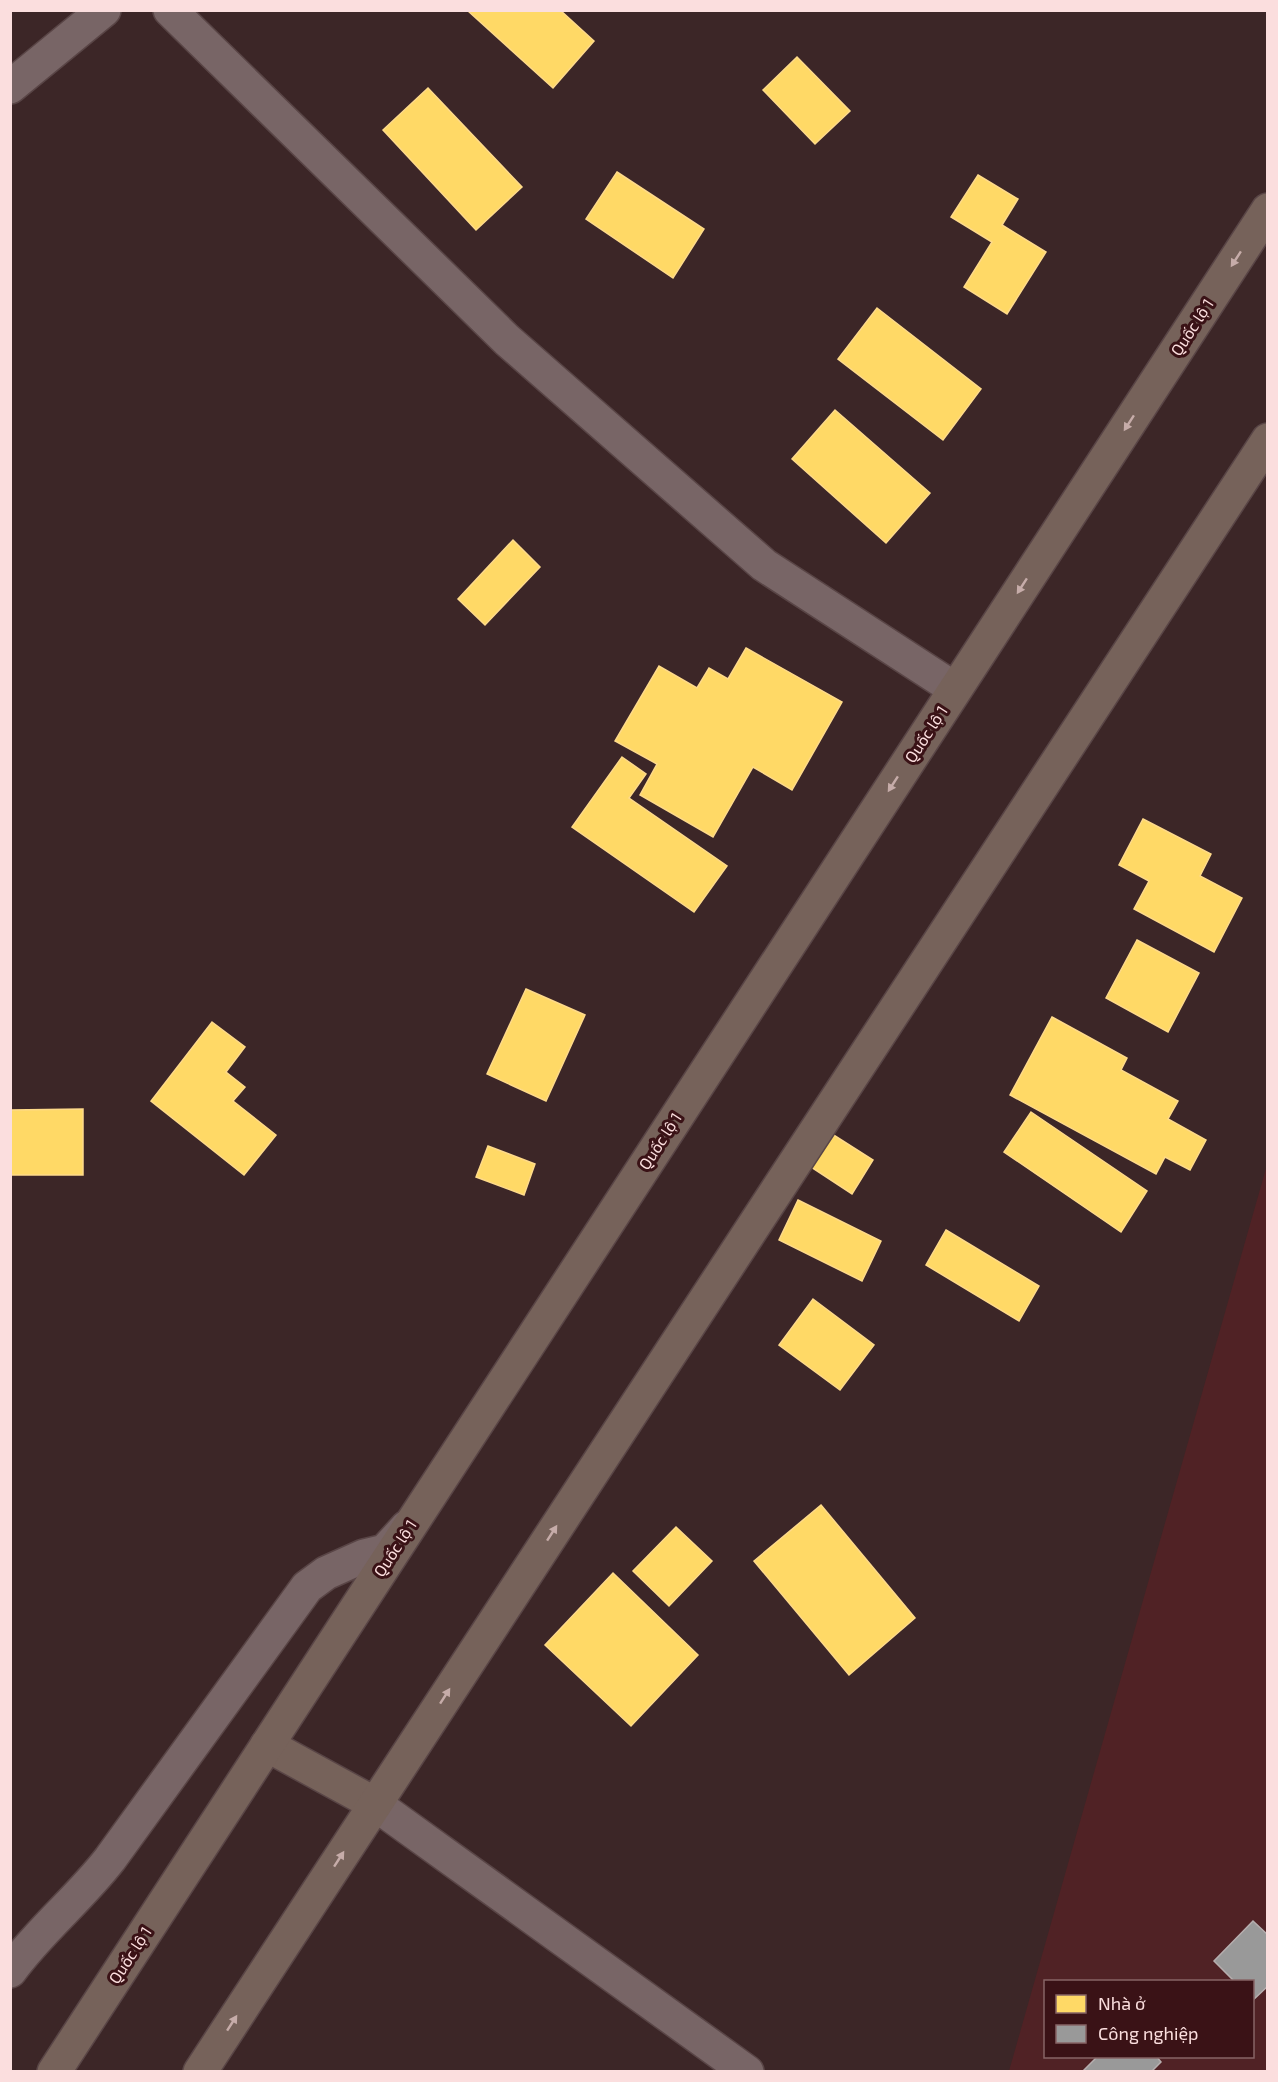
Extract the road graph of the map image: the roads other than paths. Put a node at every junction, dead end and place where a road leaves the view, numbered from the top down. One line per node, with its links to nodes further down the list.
1 (104, 10): 3 (street)
2 (170, 10): 6 (street)
3 (10, 87)
4 (1268, 210): 6 (highway, Quốc lộ 1, one-way to 6)
5 (1268, 441): 9 (highway, one-way to 5)
6 (955, 689): 7 (highway, Quốc lộ 1, one-way to 7)
7 (411, 1524): 8 (highway, Quốc lộ 1); 10 (street)
8 (267, 1745): 9 (highway); 11 (highway, Quốc lộ 1)
9 (375, 1804): 12 (highway, one-way to 9); 13 (street)
10 (10, 1971)
11 (54, 2072)
12 (200, 2072)
13 (747, 2072)

